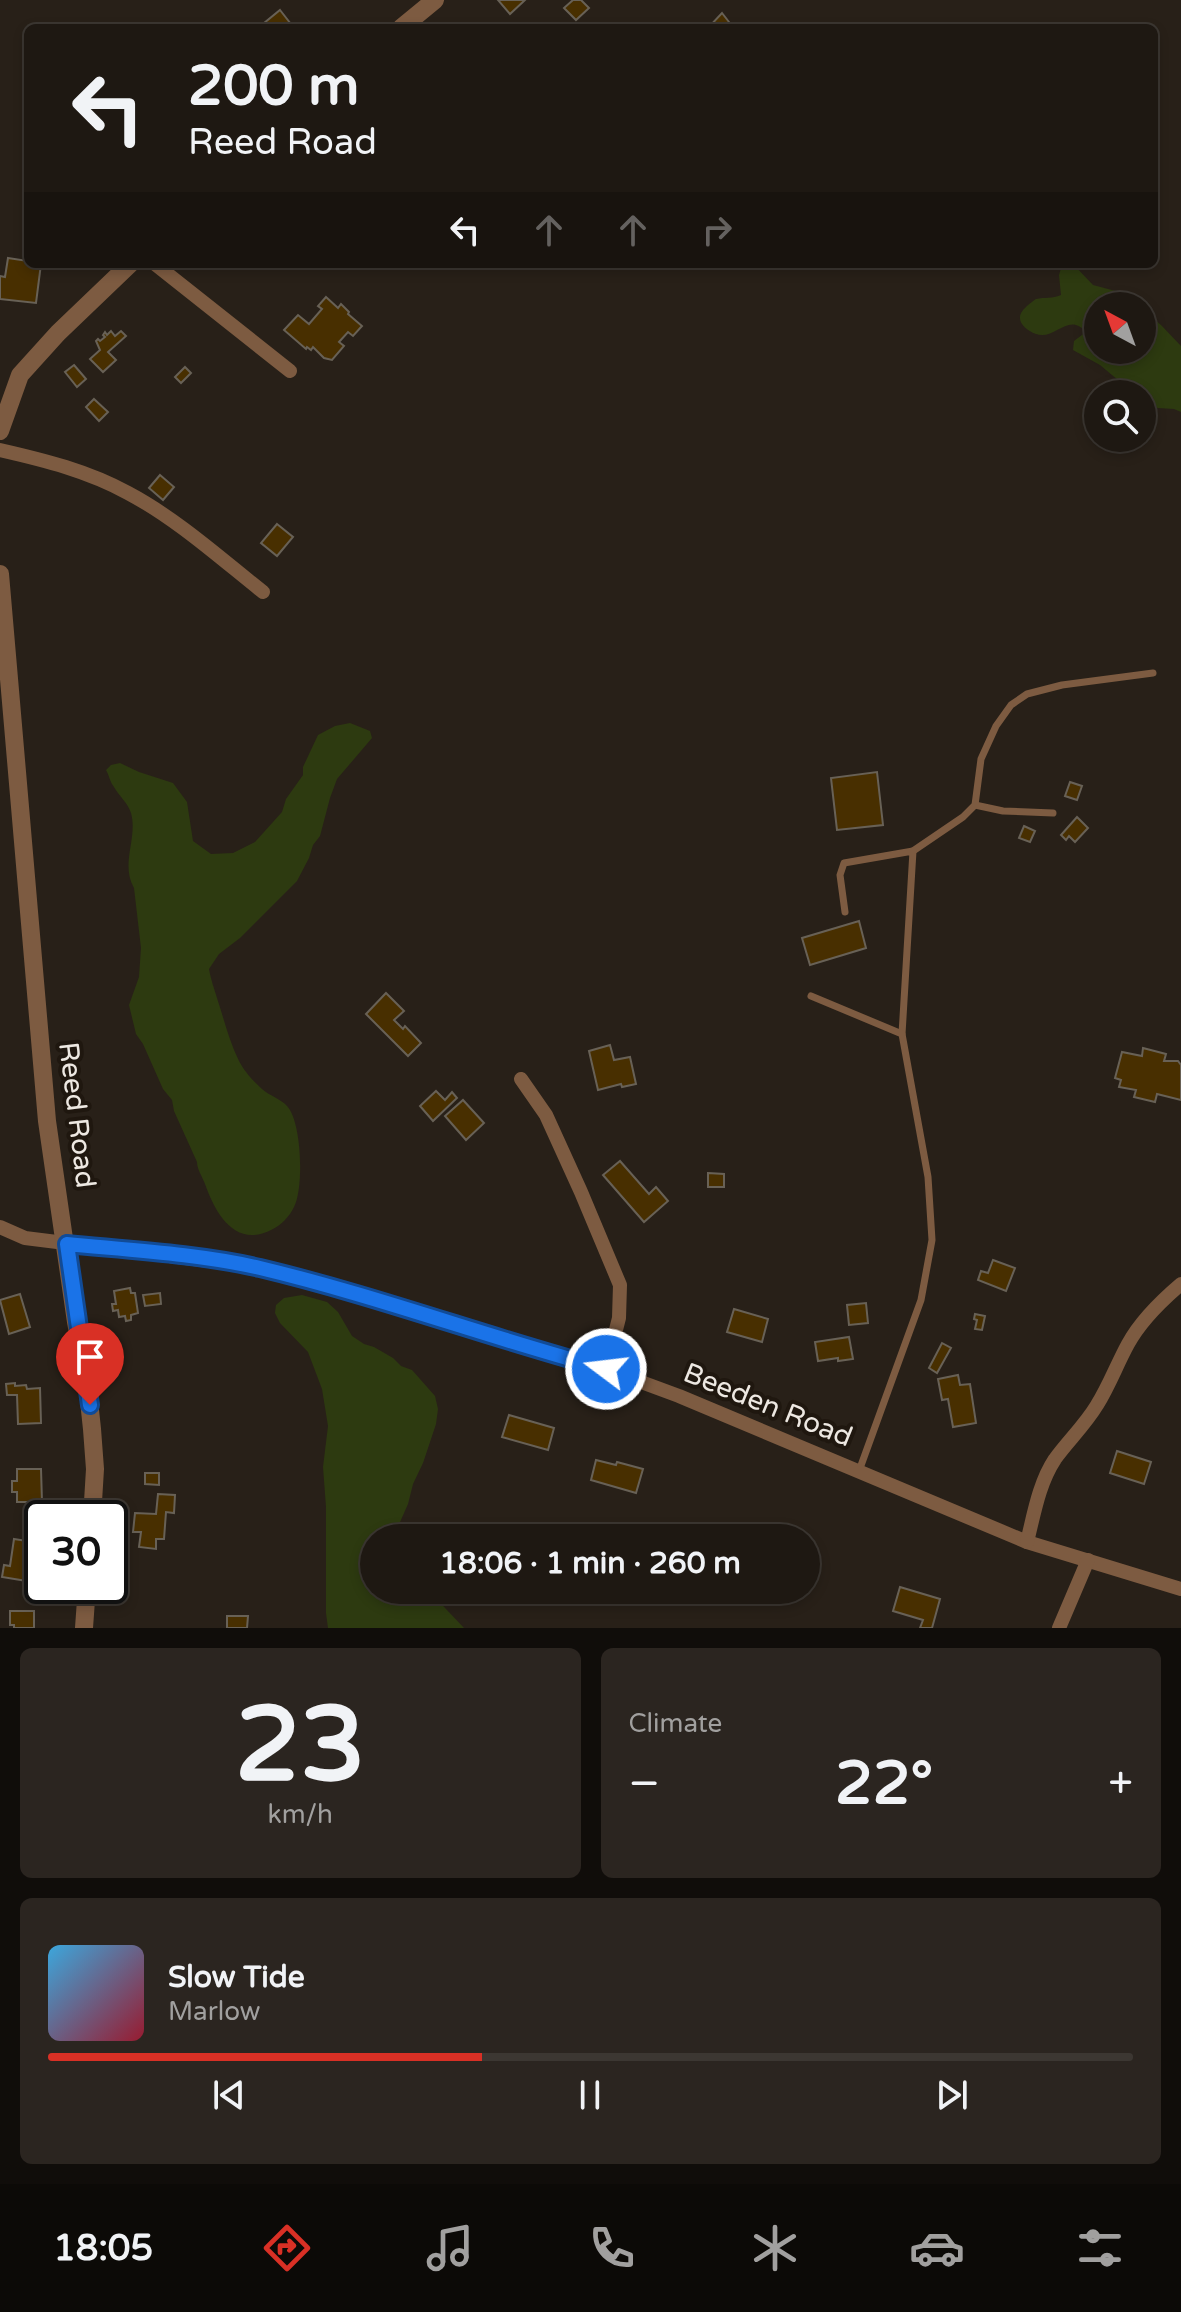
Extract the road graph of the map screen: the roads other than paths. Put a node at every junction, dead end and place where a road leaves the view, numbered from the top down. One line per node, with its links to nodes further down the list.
1 (435, 0): 2 (street)
2 (406, 24)
3 (126, 268): 6 (street)
4 (160, 268): 5 (street)
5 (290, 371)
6 (0, 431)
7 (0, 450): 9 (street)
8 (0, 574): 11 (street, Reed Road)
9 (263, 592)
10 (1153, 673): 12 (lane)
11 (8, 766): 20 (street, Reed Road)
12 (975, 805): 13 (lane); 14 (lane)
13 (1053, 813)
14 (913, 851): 15 (lane); 17 (lane)
15 (845, 912)
16 (811, 996): 17 (lane)
17 (902, 1034): 23 (lane)
18 (521, 1079): 22 (street)
19 (0, 1227): 20 (street, Beeden Road)
20 (67, 1244): 22 (street, Beeden Road); 24 (street, Reed Road)
21 (1181, 1284): 25 (street)
22 (606, 1369): 23 (street, Beeden Road)
23 (859, 1471): 25 (street, Beeden Road)
24 (93, 1500)
25 (1027, 1542): 26 (street, Beeden Road)
26 (1088, 1560): 27 (street, Beeden Road); 30 (street)
27 (1181, 1589)
28 (86, 1604): 29 (street)
29 (84, 1628)
30 (1059, 1628)

